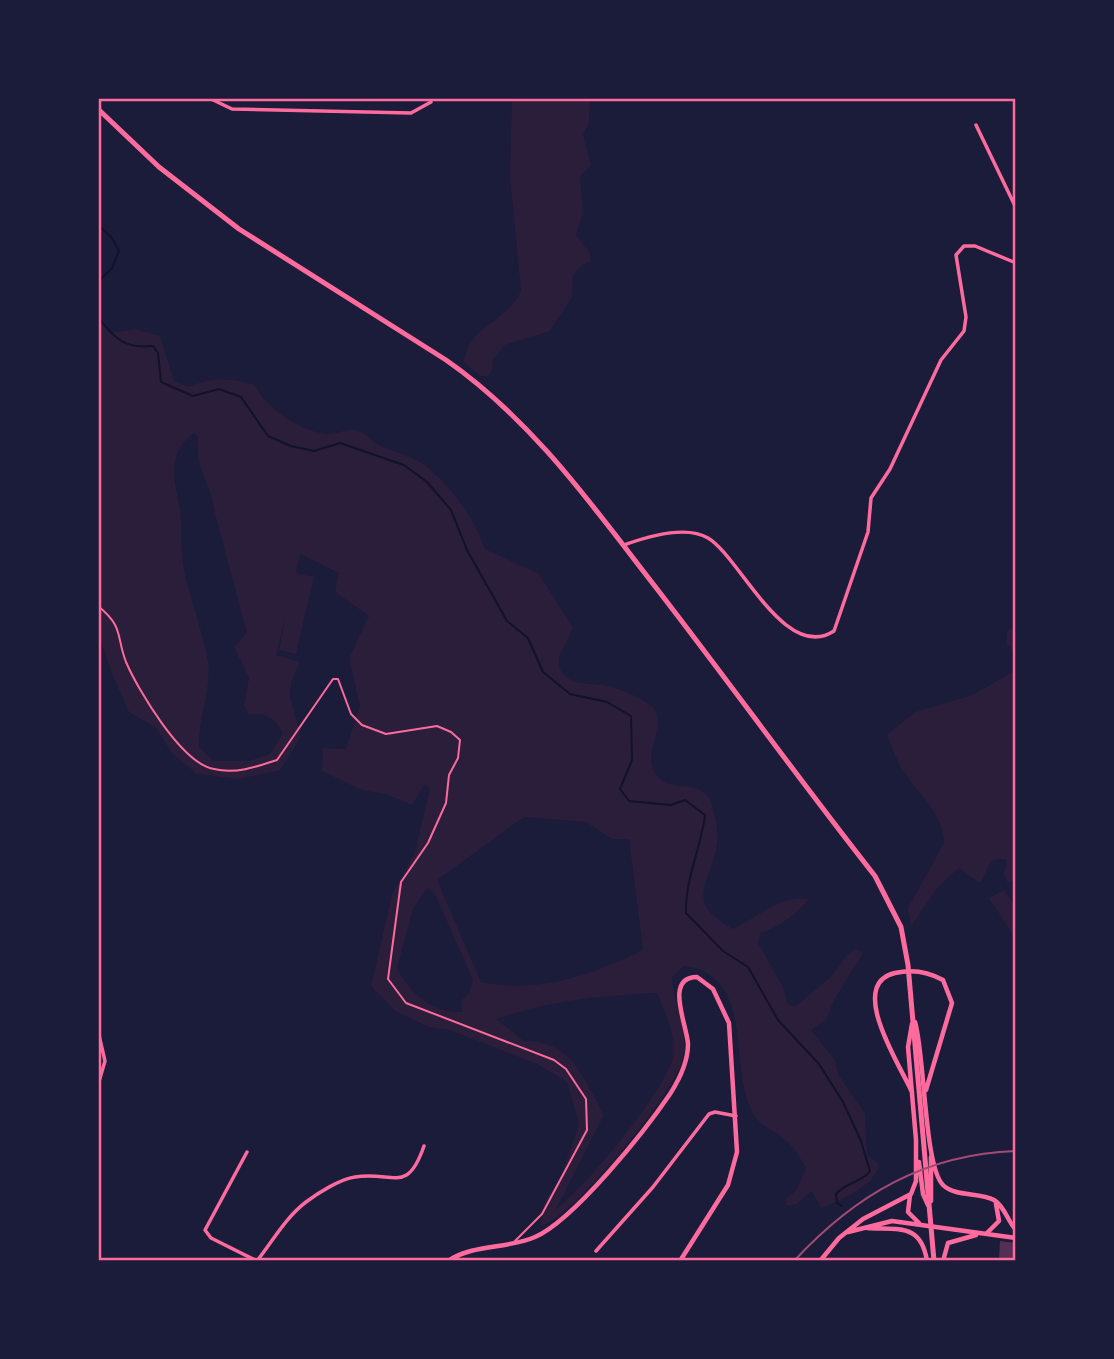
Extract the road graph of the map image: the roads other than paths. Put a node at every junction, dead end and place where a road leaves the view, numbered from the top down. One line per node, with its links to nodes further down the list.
1 (209, 98): 2 (street)
2 (429, 98)
3 (98, 109): 7 (main road)
4 (976, 125): 5 (street)
5 (1016, 208)
6 (1016, 263): 7 (street)
7 (624, 545): 9 (main road)
8 (98, 606): 28 (lane)
9 (913, 1016): 12 (street); 13 (street); 21 (main road)
10 (98, 1031): 11 (street)
11 (98, 1085)
12 (926, 1090): 13 (street); 15 (street)
13 (912, 1092): 16 (street)
14 (736, 1116): 28 (street); 29 (street); 32 (street)
15 (930, 1138): 20 (street); 21 (street)
16 (916, 1140): 19 (street); 21 (street)
17 (424, 1146): 30 (street)
18 (247, 1152): 30 (street)
19 (911, 1194): 22 (street); 25 (street)
20 (994, 1200): 24 (street); 26 (street)
21 (930, 1209): 35 (main road)
22 (923, 1225): 23 (street); 26 (street)
23 (863, 1227): 25 (street); 34 (street)
24 (1016, 1230)
25 (845, 1233): 33 (street)
26 (983, 1234): 27 (street); 36 (street)
27 (1016, 1238)
28 (514, 1244): 31 (street)
29 (596, 1251)
30 (257, 1261)
31 (448, 1261)
32 (680, 1261)
33 (820, 1261)
34 (927, 1261)
35 (934, 1261)
36 (943, 1261)

